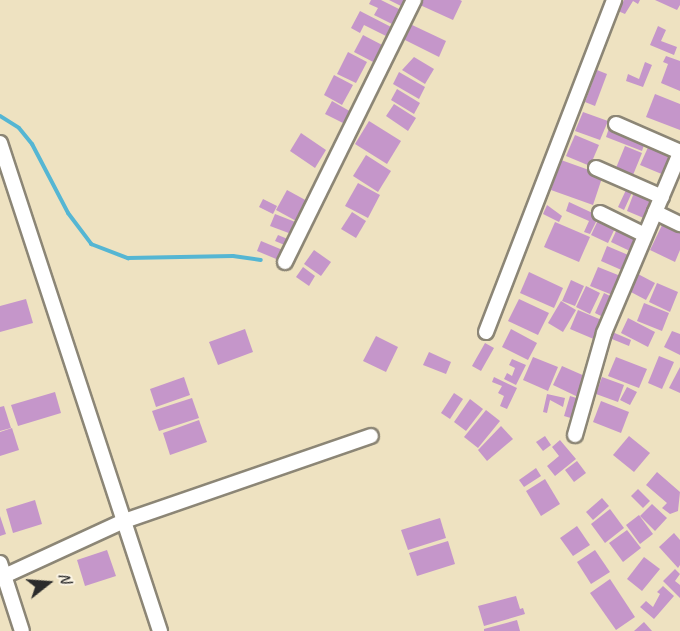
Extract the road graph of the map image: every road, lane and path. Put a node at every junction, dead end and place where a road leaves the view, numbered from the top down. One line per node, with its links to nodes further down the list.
1 (414, 0): 13 (street)
2 (614, 0): 14 (street)
3 (616, 124): 5 (street)
4 (0, 143): 17 (street)
5 (680, 153): 7 (street)
6 (596, 168): 8 (street)
7 (674, 184): 8 (street)
8 (662, 197): 9 (street)
9 (655, 212): 11 (street); 12 (street)
10 (600, 213): 12 (street)
11 (680, 224)
12 (645, 235): 15 (street)
13 (285, 262)
14 (486, 332)
15 (575, 435)
16 (371, 436): 17 (street)
17 (124, 521): 18 (street); 20 (street)
18 (1, 572): 19 (street)
19 (21, 631)
20 (160, 631)

